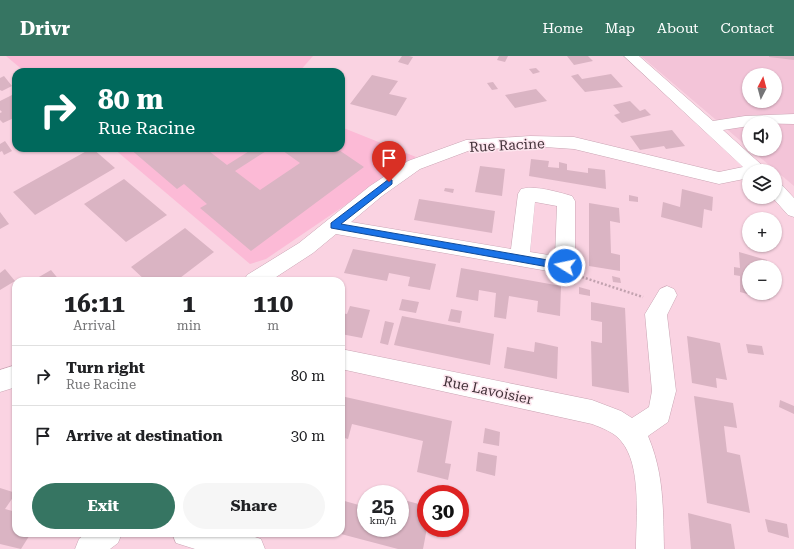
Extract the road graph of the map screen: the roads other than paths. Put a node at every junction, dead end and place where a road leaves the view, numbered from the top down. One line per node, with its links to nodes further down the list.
1 (631, 56): 3 (street)
2 (794, 119): 3 (street)
3 (710, 127): 4 (street)
4 (747, 164)
5 (742, 173): 8 (street, Rue Racine)
6 (782, 197): 7 (street)
7 (794, 210)
8 (333, 226): 9 (street); 10 (street, Rue Racine)
9 (520, 258): 9 (street)
10 (260, 277)
11 (665, 299): 15 (street)
12 (345, 360): 15 (street, Rue Lavoisier)
13 (12, 378): 14 (street)
14 (0, 382)
15 (631, 432): 20 (street)
16 (103, 537): 19 (street)
17 (210, 537): 18 (street)
18 (240, 542)
19 (89, 549)
20 (650, 549)

